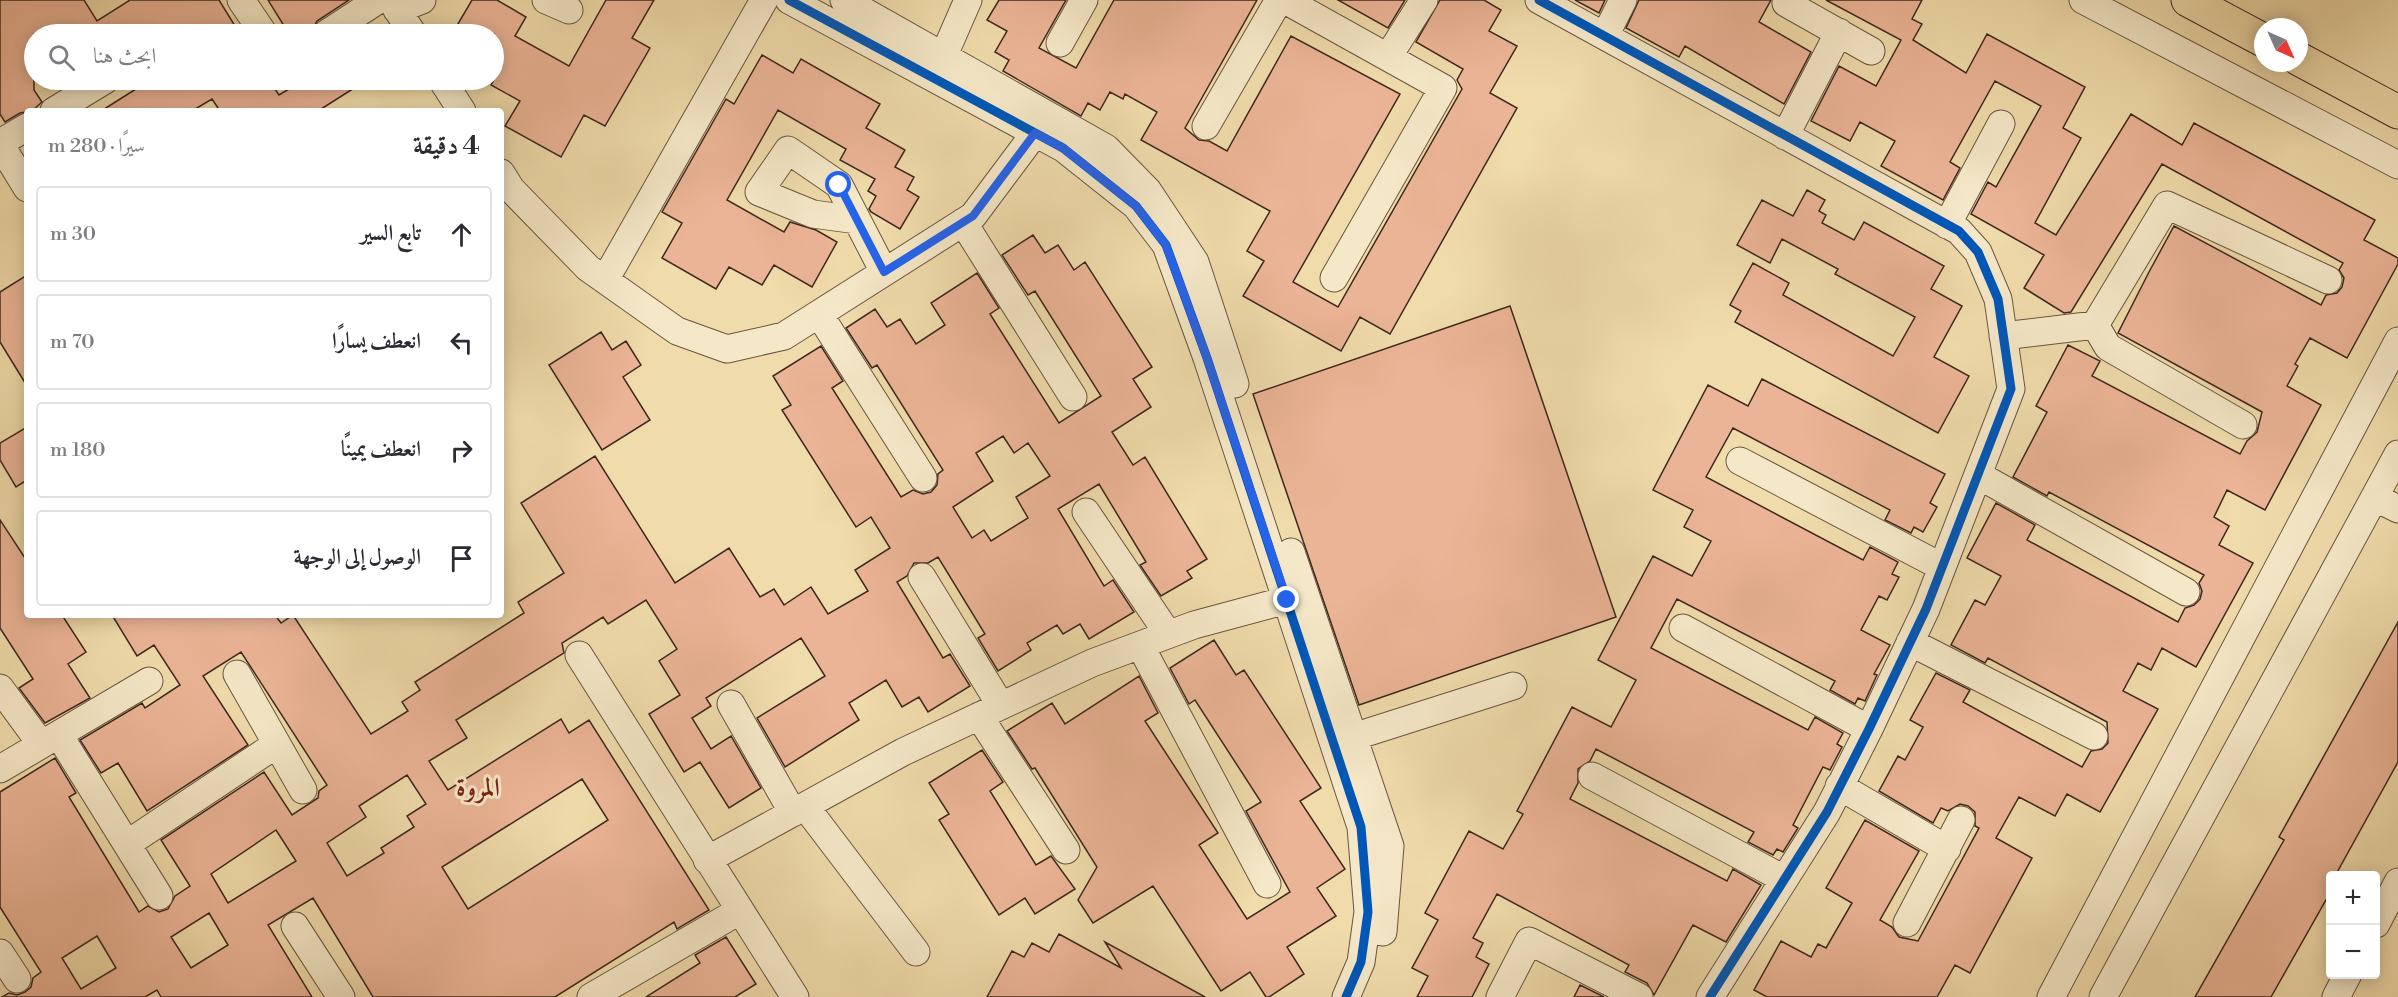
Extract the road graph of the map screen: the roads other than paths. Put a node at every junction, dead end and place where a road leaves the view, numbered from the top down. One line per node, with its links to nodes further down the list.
1 (241, 0): 16 (street)
2 (764, 0): 46 (street)
3 (789, 0): 35 (street)
4 (844, 0): 24 (street)
5 (969, 0): 24 (street)
6 (1084, 0): 22 (street)
7 (1279, 0): 33 (street)
8 (1285, 0): 25 (street)
9 (1424, 0): 25 (street)
10 (1539, 0): 21 (street)
11 (1623, 0): 21 (street)
12 (2083, 0): 38 (street)
13 (2188, 0): 20 (main road)
14 (397, 2): 17 (street); 18 (street)
15 (1786, 3): 19 (street)
16 (257, 24)
17 (348, 24)
18 (408, 24)
19 (1839, 32): 23 (street); 36 (street)
20 (2254, 35)
21 (1605, 36): 36 (street)
22 (1060, 43)
23 (1871, 51)
24 (944, 55): 77 (street)
25 (1388, 57): 45 (street)
26 (2308, 64): 31 (main road)
27 (89, 90): 29 (street)
28 (448, 90): 30 (street)
29 (59, 108)
30 (460, 108)
31 (2398, 112)
32 (2001, 124): 43 (street)
33 (1206, 126)
34 (24, 129): 37 (street)
35 (1035, 133): 42 (street); 63 (street)
36 (1785, 136): 43 (street)
37 (0, 144): 40 (street)
38 (2398, 165)
39 (504, 177): 46 (street)
40 (24, 183)
41 (857, 220): 44 (street)
42 (963, 222): 44 (street); 52 (street)
43 (1947, 225): 50 (street)
44 (884, 272): 48 (street)
45 (1334, 279)
46 (605, 280): 48 (street)
47 (2328, 280): 49 (street)
48 (819, 314): 57 (street)
49 (2095, 325): 50 (street); 53 (street)
50 (2003, 336): 56 (street)
51 (2398, 341): 110 (street)
52 (1074, 397)
53 (2243, 425)
54 (2398, 454): 58 (street)
55 (1740, 461): 60 (street)
56 (1978, 475): 60 (street); 62 (street)
57 (923, 478)
58 (2387, 503): 111 (street)
59 (1086, 512): 65 (street)
60 (1942, 567): 66 (street)
61 (922, 578): 74 (street)
62 (2186, 592)
63 (1287, 600): 65 (street); 105 (street)
64 (1683, 628): 75 (street)
65 (1168, 634): 67 (street)
66 (1910, 642): 75 (street); 76 (street)
67 (1140, 645): 74 (street); 92 (street)
68 (579, 655): 89 (street)
69 (237, 674): 79 (street)
70 (149, 681): 78 (street)
71 (1513, 686): 77 (street)
72 (0, 688): 78 (street)
73 (731, 704): 84 (street)
74 (990, 711): 84 (street); 88 (street)
75 (1869, 729): 82 (street)
76 (2094, 736)
77 (1353, 737): 106 (street)
78 (50, 739): 80 (street); 86 (street)
79 (277, 744): 83 (street); 86 (street)
80 (0, 769)
81 (1592, 776): 90 (street)
82 (1839, 786): 87 (street); 90 (street)
83 (303, 790)
84 (799, 809): 89 (street); 98 (street)
85 (1961, 820): 87 (street)
86 (127, 844): 93 (street)
87 (1947, 849): 96 (street)
88 (1066, 850)
89 (707, 860): 94 (street)
90 (1784, 879): 109 (street)
91 (2398, 882): 95 (street)
92 (1267, 884)
93 (159, 896)
94 (739, 911): 103 (street); 104 (street)
95 (2380, 916)
96 (1907, 923)
97 (295, 926): 102 (street)
98 (916, 952)
99 (0, 953): 100 (street)
100 (17, 979)
101 (2346, 979): 112 (street)
102 (341, 997)
103 (591, 997)
104 (795, 997)
105 (1346, 997)
106 (1363, 997)
107 (1500, 997): 108 (street)
108 (1639, 997)
109 (1710, 997)
110 (2052, 997)
111 (2103, 997)
112 (2336, 997)

